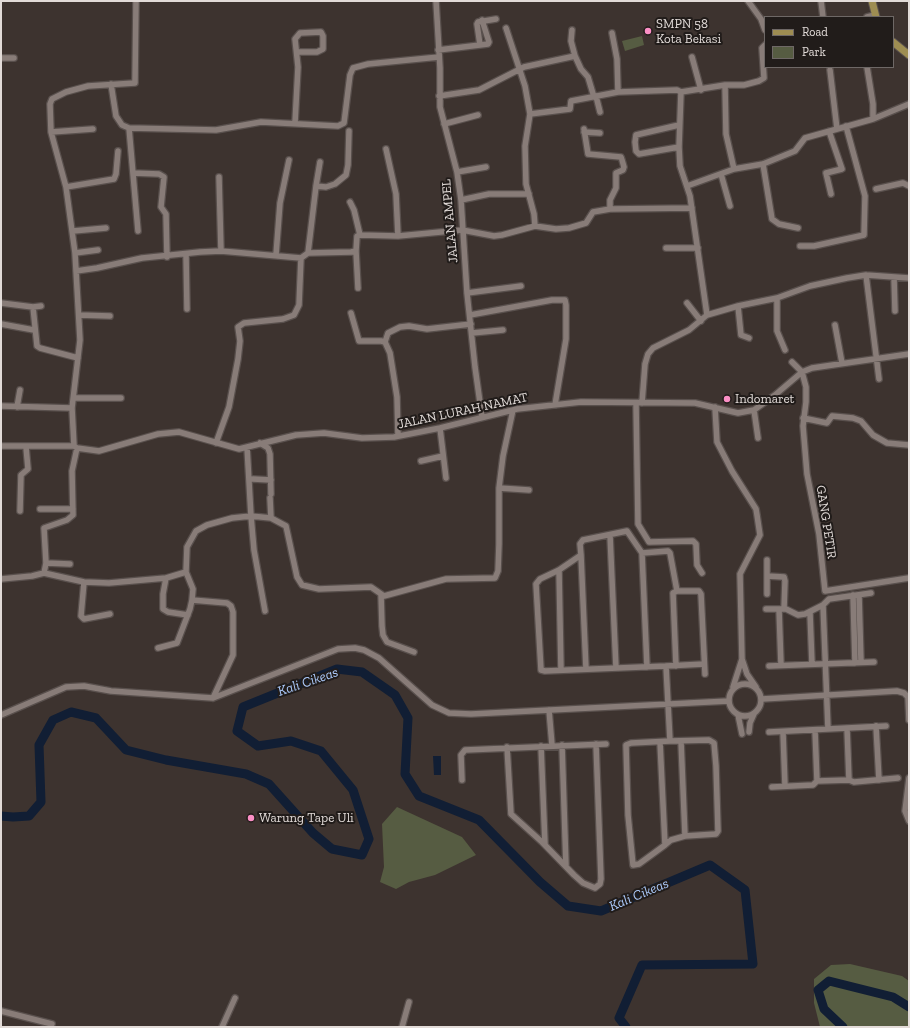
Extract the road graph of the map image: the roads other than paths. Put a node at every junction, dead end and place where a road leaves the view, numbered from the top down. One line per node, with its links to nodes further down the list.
1 (136, 1): 28 (street)
2 (436, 1): 17 (street, JALAN AMPEL)
3 (748, 1): 10 (street)
4 (821, 1): 6 (street)
5 (872, 1): 7 (main road)
6 (823, 16)
7 (875, 16)
8 (496, 19): 9 (street)
9 (482, 20): 15 (street); 15 (street)
10 (764, 27)
11 (506, 28): 26 (street)
12 (572, 30): 20 (street)
13 (612, 33): 31 (street)
14 (894, 43): 19 (main road)
15 (480, 45): 17 (street)
16 (764, 46): 29 (street)
17 (438, 50): 21 (street, JALAN AMPEL)
18 (297, 52): 18 (street); 40 (street)
19 (909, 55)
20 (575, 56): 26 (street); 34 (street)
21 (439, 57): 33 (street, JALAN AMPEL); 40 (street)
22 (692, 57): 30 (street)
23 (1, 58): 24 (street)
24 (14, 58)
25 (867, 68): 39 (street)
26 (519, 70): 33 (street); 37 (street)
27 (830, 70): 46 (street)
28 (111, 84): 44 (street); 49 (street)
29 (725, 85): 30 (street); 58 (street)
30 (701, 90): 32 (street)
31 (618, 92): 32 (street); 34 (street)
32 (681, 92): 42 (street)
33 (439, 96): 41 (street, JALAN AMPEL)
34 (595, 96): 36 (street); 37 (street)
35 (909, 104): 39 (street)
36 (600, 112)
37 (530, 114): 68 (street)
38 (478, 115): 41 (street)
39 (873, 119): 43 (street)
40 (295, 123): 44 (street)
41 (444, 124): 59 (street, JALAN AMPEL)
42 (679, 126): 51 (street); 51 (street)
43 (846, 126): 46 (street); 83 (street)
44 (129, 128): 60 (street)
45 (93, 129): 49 (street)
46 (837, 129): 48 (street)
47 (349, 131): 63 (street)
48 (829, 131): 56 (street); 69 (street)
49 (51, 132): 66 (street)
50 (600, 133): 74 (street)
51 (679, 147): 64 (street)
52 (386, 149): 82 (street)
53 (118, 151): 66 (street)
54 (289, 160): 92 (street)
55 (320, 162): 63 (street)
56 (763, 164): 58 (street); 77 (street)
57 (486, 167): 59 (street)
58 (734, 168): 61 (street)
59 (457, 172): 70 (street, JALAN AMPEL)
60 (133, 173): 80 (street); 93 (street)
61 (721, 174): 64 (street); 72 (street)
62 (219, 178): 87 (street)
63 (316, 186): 90 (street)
64 (687, 186): 73 (street)
65 (909, 186): 67 (street)
66 (66, 187): 79 (street)
67 (876, 189)
68 (529, 194): 70 (street); 75 (street)
69 (831, 194)
70 (461, 200): 78 (street, JALAN AMPEL)
71 (350, 202): 81 (street)
72 (730, 206)
73 (692, 208): 74 (street); 85 (street)
74 (610, 209): 75 (street)
75 (534, 226): 78 (street)
76 (106, 228): 79 (street)
77 (798, 228)
78 (462, 230): 82 (street); 101 (street, JALAN AMPEL)
79 (73, 231): 89 (street)
80 (138, 232)
81 (360, 235): 82 (street); 88 (street)
82 (398, 236)
83 (800, 246)
84 (666, 248): 85 (street)
85 (698, 248): 113 (street)
86 (98, 250): 89 (street)
87 (221, 251): 91 (street); 92 (street)
88 (356, 251): 90 (street); 100 (street)
89 (75, 253): 95 (street)
90 (308, 253): 94 (street)
91 (186, 254): 93 (street); 108 (street)
92 (276, 255): 94 (street)
93 (167, 257): 95 (street)
94 (301, 258): 148 (street)
95 (76, 271): 111 (street)
96 (866, 275): 97 (street); 102 (street); 127 (street)
97 (894, 277): 98 (street); 109 (street)
98 (909, 278)
99 (521, 286): 101 (street)
100 (358, 288)
101 (467, 293): 112 (street, JALAN AMPEL)
102 (776, 298): 106 (street); 124 (street)
103 (687, 302): 115 (street)
104 (1, 303): 107 (street)
105 (41, 306): 107 (street)
106 (738, 306): 113 (street); 122 (street)
107 (33, 307): 119 (street)
108 (187, 310)
109 (895, 311)
110 (352, 313): 123 (street)
111 (79, 314): 114 (street); 126 (street)
112 (470, 315): 117 (street, JALAN AMPEL); 136 (street)
113 (707, 315): 115 (street)
114 (110, 316)
115 (701, 320): 135 (street)
116 (1, 324): 119 (street)
117 (471, 324): 121 (street, JALAN AMPEL); 123 (street)
118 (835, 325): 129 (street)
119 (34, 330): 126 (street)
120 (503, 330): 121 (street)
121 (472, 333): 143 (street, JALAN AMPEL)
122 (749, 338)
123 (385, 342): 146 (street)
124 (785, 350)
125 (909, 354): 127 (street, JALAN LURAH NAMAT)
126 (78, 358): 133 (street)
127 (877, 358): 129 (street, JALAN LURAH NAMAT); 131 (street)
128 (792, 362): 130 (street)
129 (842, 363): 130 (street, JALAN LURAH NAMAT)
130 (802, 372): 142 (street, JALAN LURAH NAMAT); 144 (street, GANG PETIR)
131 (879, 379)
132 (20, 390): 138 (street)
133 (74, 398): 134 (street); 140 (street)
134 (121, 398)
135 (639, 403): 136 (street, JALAN LURAH NAMAT); 139 (street, JALAN LURAH NAMAT); 176 (street)
136 (555, 405): 141 (street, JALAN LURAH NAMAT)
137 (1, 406): 138 (street)
138 (17, 407): 140 (street)
139 (715, 407): 142 (street, JALAN LURAH NAMAT); 197 (street)
140 (72, 408): 153 (street)
141 (512, 410): 143 (street, JALAN LURAH NAMAT); 160 (street)
142 (754, 410): 147 (street)
143 (482, 417): 145 (street, JALAN LURAH NAMAT)
144 (803, 418): 150 (street); 179 (street, GANG PETIR)
145 (440, 428): 146 (street, JALAN LURAH NAMAT); 155 (street)
146 (398, 436): 149 (street, JALAN LURAH NAMAT)
147 (758, 438)
148 (216, 443): 153 (street, JALAN LURAH NAMAT); 154 (street, JALAN LURAH NAMAT)
149 (260, 443): 154 (street, JALAN LURAH NAMAT); 159 (street)
150 (909, 445)
151 (1, 446): 152 (street, JALAN LURAH NAMAT)
152 (26, 447): 153 (street, JALAN LURAH NAMAT); 164 (street)
153 (76, 447): 163 (street)
154 (247, 447): 165 (street)
155 (443, 456): 156 (street); 157 (street)
156 (421, 460)
157 (446, 478)
158 (253, 479): 159 (street)
159 (271, 480): 166 (street)
160 (499, 488): 161 (street); 184 (street)
161 (529, 490)
162 (40, 509): 163 (street)
163 (73, 509): 171 (street)
164 (20, 511)
165 (251, 516): 166 (street); 174 (street); 191 (street)
166 (270, 518): 184 (street)
167 (610, 535): 168 (street); 169 (street); 208 (street)
168 (642, 553): 182 (street); 207 (street)
169 (581, 555): 173 (street); 209 (street)
170 (767, 560): 177 (street)
171 (46, 563): 172 (street); 175 (street)
172 (70, 564)
173 (559, 570): 210 (street); 210 (street)
174 (186, 572): 178 (street); 187 (street)
175 (44, 573): 180 (street); 181 (street)
176 (702, 573)
177 (767, 576): 185 (street); 190 (street)
178 (166, 578): 181 (street); 194 (street)
179 (909, 578)
180 (1, 579)
181 (84, 582): 193 (street)
182 (677, 591): 200 (street); 205 (street)
183 (871, 593): 186 (street)
184 (382, 594): 196 (street)
185 (767, 594)
186 (856, 595): 188 (street); 198 (street)
187 (192, 600): 194 (street); 215 (street)
188 (823, 605): 192 (street); 202 (street)
189 (766, 609): 190 (street)
190 (782, 609): 192 (street); 203 (street)
191 (265, 611)
192 (810, 613): 201 (street)
193 (110, 614)
194 (188, 615): 195 (street)
195 (158, 648)
196 (414, 652)
197 (742, 659): 212 (street); 213 (street)
198 (858, 662): 199 (street); 202 (street)
199 (874, 662)
200 (704, 664): 205 (street); 211 (street)
201 (812, 664): 202 (street); 203 (street)
202 (826, 664): 214 (street)
203 (781, 665): 206 (street)
204 (666, 666): 205 (street); 207 (street); 218 (street)
205 (676, 666)
206 (769, 666)
207 (647, 667): 208 (street)
208 (616, 668): 209 (street)
209 (586, 669): 210 (street)
210 (561, 670)
211 (705, 674)
212 (756, 687): 213 (street); 216 (street)
213 (733, 689): 217 (street)
214 (828, 695): 216 (street); 223 (street); 227 (street)
215 (213, 698): 219 (street); 221 (street)
216 (762, 698): 220 (street)
217 (729, 701): 218 (street); 222 (street)
218 (668, 703): 219 (street); 233 (street)
219 (549, 710): 240 (street)
220 (754, 714): 222 (street); 229 (street)
221 (1, 715)
222 (738, 715): 232 (street)
223 (909, 720)
224 (876, 726): 225 (street); 226 (street); 246 (street)
225 (886, 726)
226 (847, 728): 227 (street); 245 (street)
227 (828, 729): 228 (street)
228 (815, 730): 231 (street); 247 (street)
229 (749, 732)
230 (769, 732): 231 (street)
231 (783, 732): 248 (street)
232 (742, 734)
233 (670, 741): 234 (street); 235 (street)
234 (680, 741): 251 (street); 251 (street)
235 (660, 742): 253 (street); 253 (street)
236 (596, 744): 237 (street); 238 (street); 254 (street)
237 (606, 744)
238 (562, 745): 240 (street); 254 (street)
239 (541, 746): 240 (street); 241 (street); 252 (street)
240 (552, 746)
241 (507, 747): 244 (street); 252 (street)
242 (898, 778): 246 (street)
243 (909, 778): 250 (street)
244 (462, 780)
245 (849, 780): 246 (street); 247 (street)
246 (878, 780)
247 (817, 781): 248 (street)
248 (785, 786): 249 (street)
249 (772, 787)
250 (909, 821)
251 (685, 836): 253 (street)
252 (545, 844): 254 (street)
253 (665, 845)
254 (566, 866)
255 (235, 998): 259 (street)
256 (409, 1002): 260 (street)
257 (1, 1011): 258 (street)
258 (52, 1024)
259 (222, 1027)
260 (402, 1027)

